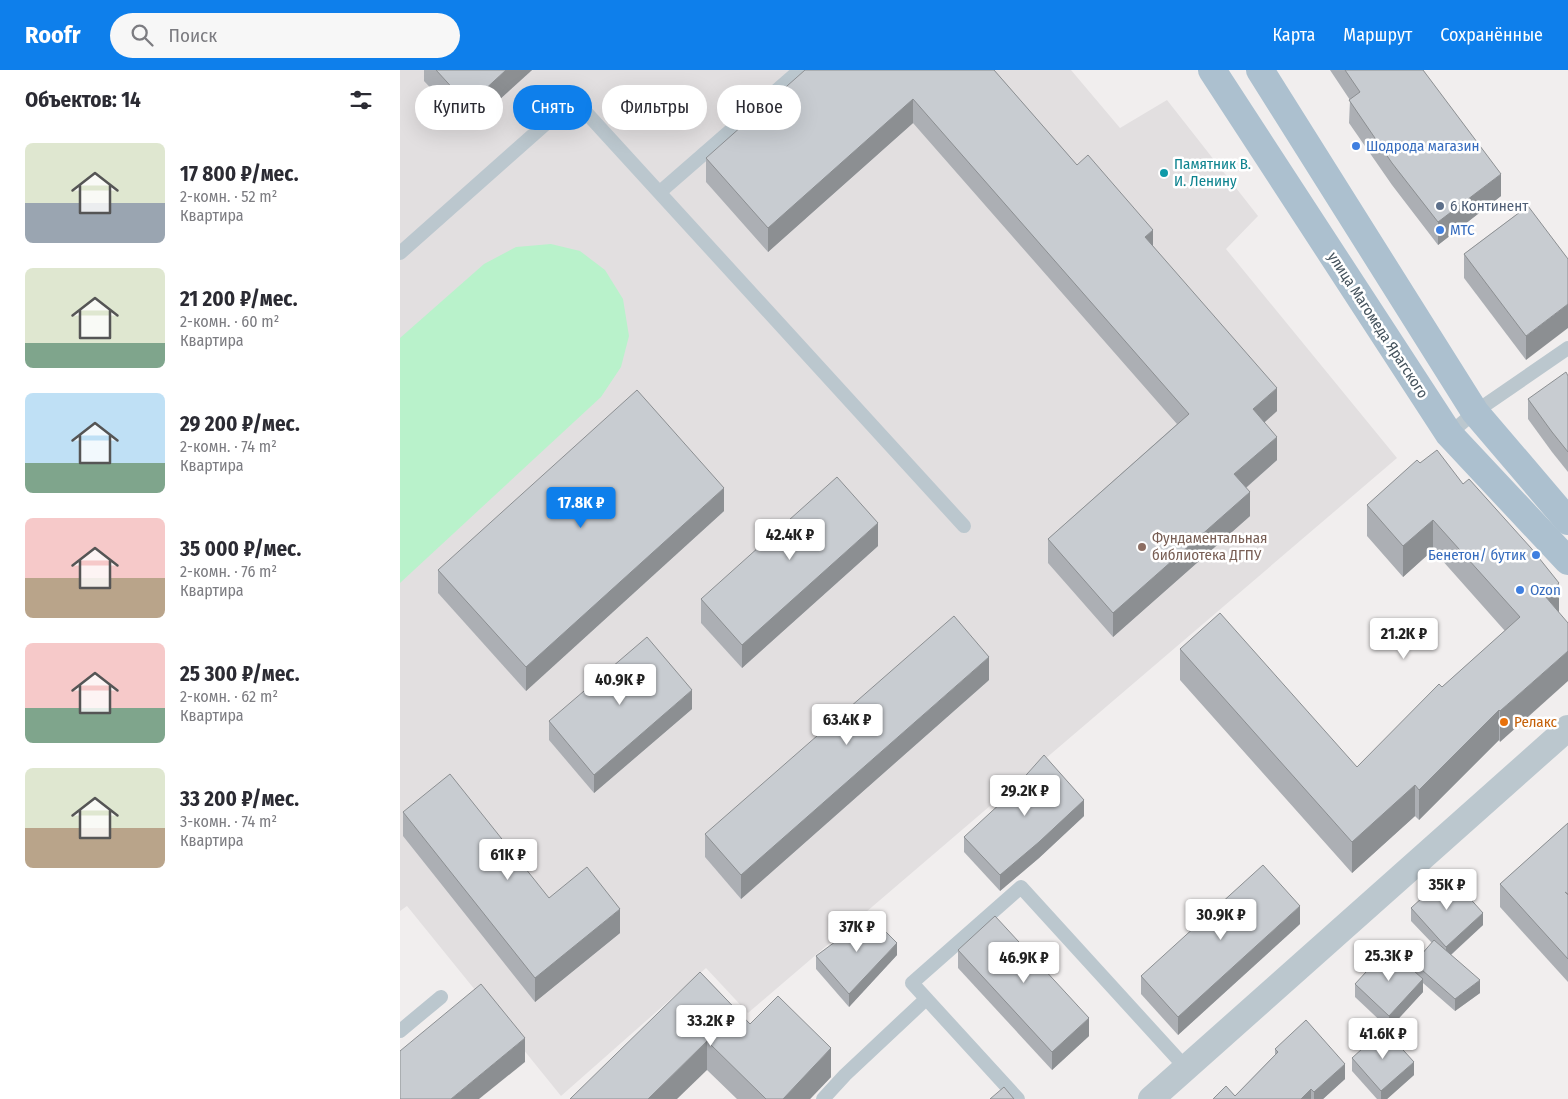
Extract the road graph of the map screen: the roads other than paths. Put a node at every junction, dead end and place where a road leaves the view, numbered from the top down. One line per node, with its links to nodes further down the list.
1 (800, 70): 4 (lane)
2 (1212, 70): 8 (main road, улица Магомеда Ярагского)
3 (1260, 70): 7 (main road)
4 (660, 192): 5 (lane); 10 (lane)
5 (400, 253)
6 (1568, 348): 7 (lane)
7 (1475, 412): 8 (lane); 9 (main road)
8 (1449, 434): 11 (main road, улица Магомеда Ярагского)
9 (1568, 521)
10 (964, 526)
11 (1568, 561)
12 (1568, 728): 16 (street)
13 (441, 997): 15 (lane)
14 (926, 999): 16 (lane); 17 (lane); 18 (lane)
15 (400, 1031)
16 (1186, 1068): 19 (street)
17 (823, 1099)
18 (1018, 1099)
19 (1151, 1099)

